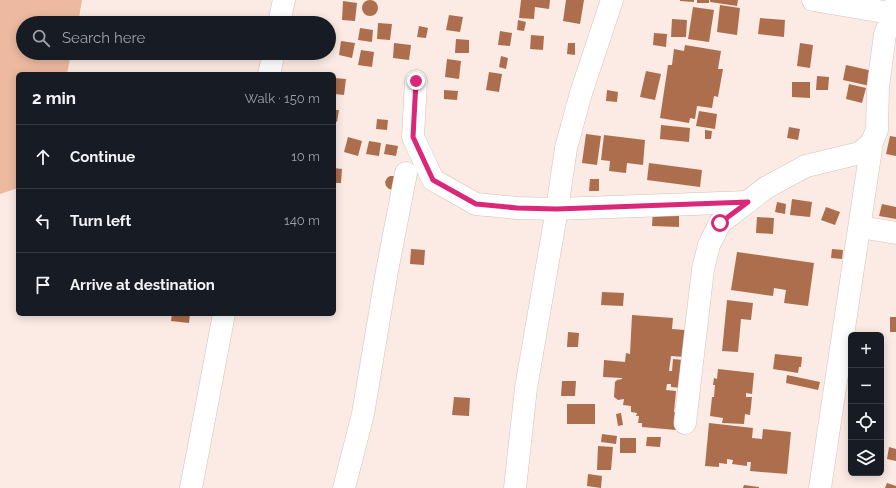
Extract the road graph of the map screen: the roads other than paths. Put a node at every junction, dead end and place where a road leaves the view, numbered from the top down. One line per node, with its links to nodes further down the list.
1 (284, 0): 5 (street)
2 (612, 0): 12 (street)
3 (813, 0): 4 (street)
4 (895, 10): 9 (street)
5 (281, 16)
6 (272, 60): 7 (street)
7 (269, 72)
8 (416, 81): 12 (street)
9 (872, 142): 11 (street); 13 (street)
10 (406, 173): 18 (street)
11 (748, 202): 12 (street); 16 (street)
12 (557, 209): 19 (street)
13 (860, 227): 14 (street); 20 (street)
14 (896, 233)
15 (224, 316): 17 (street)
16 (685, 423)
17 (191, 488)
18 (344, 488)
19 (515, 488)
20 (820, 488)

